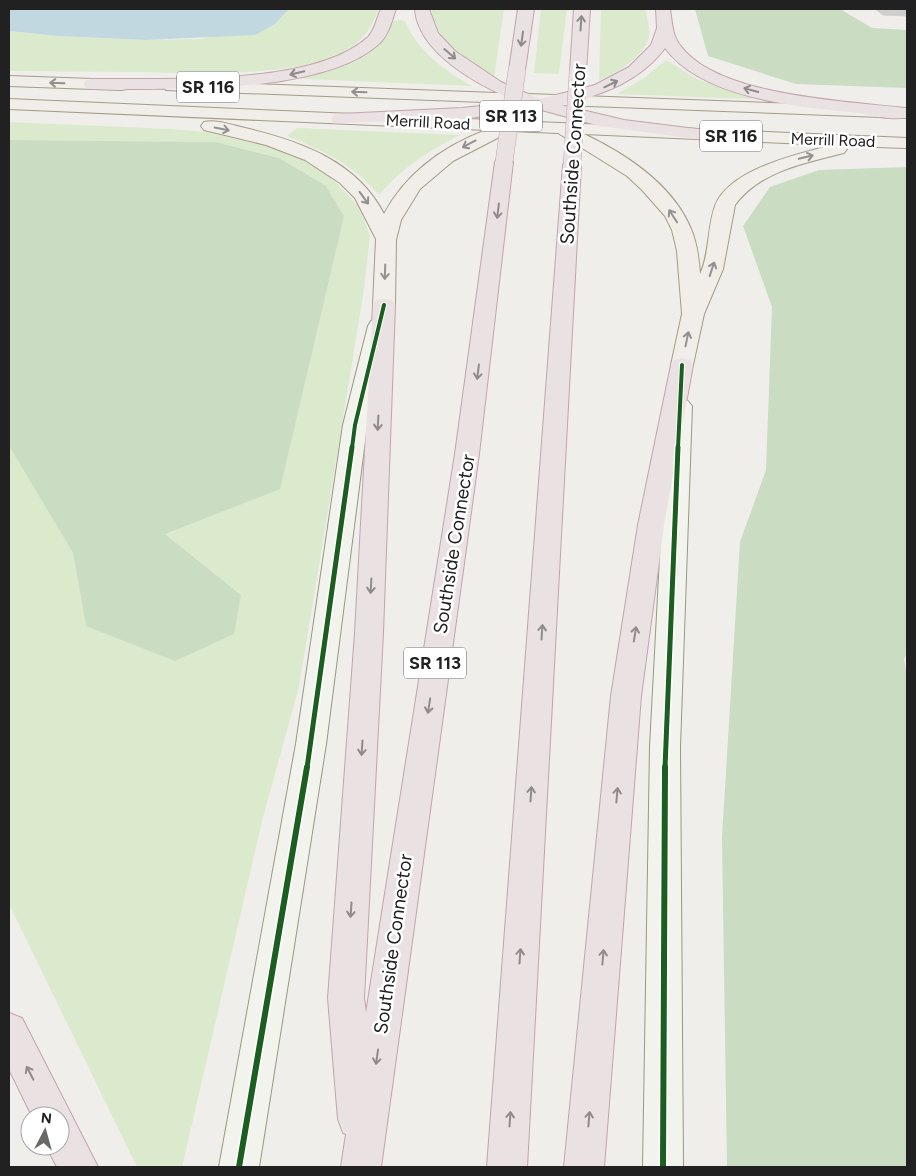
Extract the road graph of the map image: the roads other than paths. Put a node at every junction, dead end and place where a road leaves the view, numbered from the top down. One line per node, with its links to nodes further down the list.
1 (388, 9): 8 (highway, one-way to 8)
2 (526, 9): 29 (highway, Southside Connector / SR 113, one-way to 29, bridge)
3 (582, 9): 32 (highway, Southside Connector, one-way to 3, bridge)
4 (663, 9): 6 (highway)
5 (423, 11): 10 (highway, one-way to 10)
6 (664, 29): 11 (highway, one-way to 6); 15 (highway, one-way to 6)
7 (9, 82): 8 (main road, Merrill Road / SR 116, one-way to 7)
8 (92, 84): 9 (main road, Merrill Road / SR 116, one-way to 8)
9 (408, 93): 10 (main road, Merrill Road / SR 116); 17 (main road)
10 (523, 98): 11 (main road, Merrill Road / SR 116); 18 (highway)
11 (565, 99): 13 (main road, Merrill Road / SR 116); 18 (highway)
12 (9, 104): 14 (main road, Merrill Road / SR 116)
13 (737, 106): 15 (main road, Merrill Road / SR 116); 16 (main road)
14 (122, 108): 17 (main road, Merrill Road / SR 116); 22 (main road, one-way to 22)
15 (905, 113)
16 (580, 115): 18 (main road); 20 (highway)
17 (510, 118): 18 (main road, Merrill Road / SR 116); 18 (highway); 22 (main road, one-way to 22)
18 (545, 118): 20 (main road, Merrill Road / SR 116); 24 (main road, one-way to 18)
19 (907, 132): 20 (main road)
20 (696, 134): 21 (main road, Merrill Road / SR 116)
21 (907, 144): 24 (main road, one-way to 21)
22 (386, 239): 23 (main road, one-way to 23)
23 (384, 305): 29 (highway, one-way to 29); 31 (street)
24 (693, 314): 25 (main road, one-way to 24)
25 (682, 365): 33 (highway, one-way to 25); 34 (street)
26 (9, 1030): 27 (highway, one-way to 26)
27 (47, 1106)
28 (70, 1151): 30 (highway)
29 (361, 1165)
30 (78, 1167)
31 (239, 1167)
32 (507, 1167)
33 (584, 1167)
34 (663, 1167)

